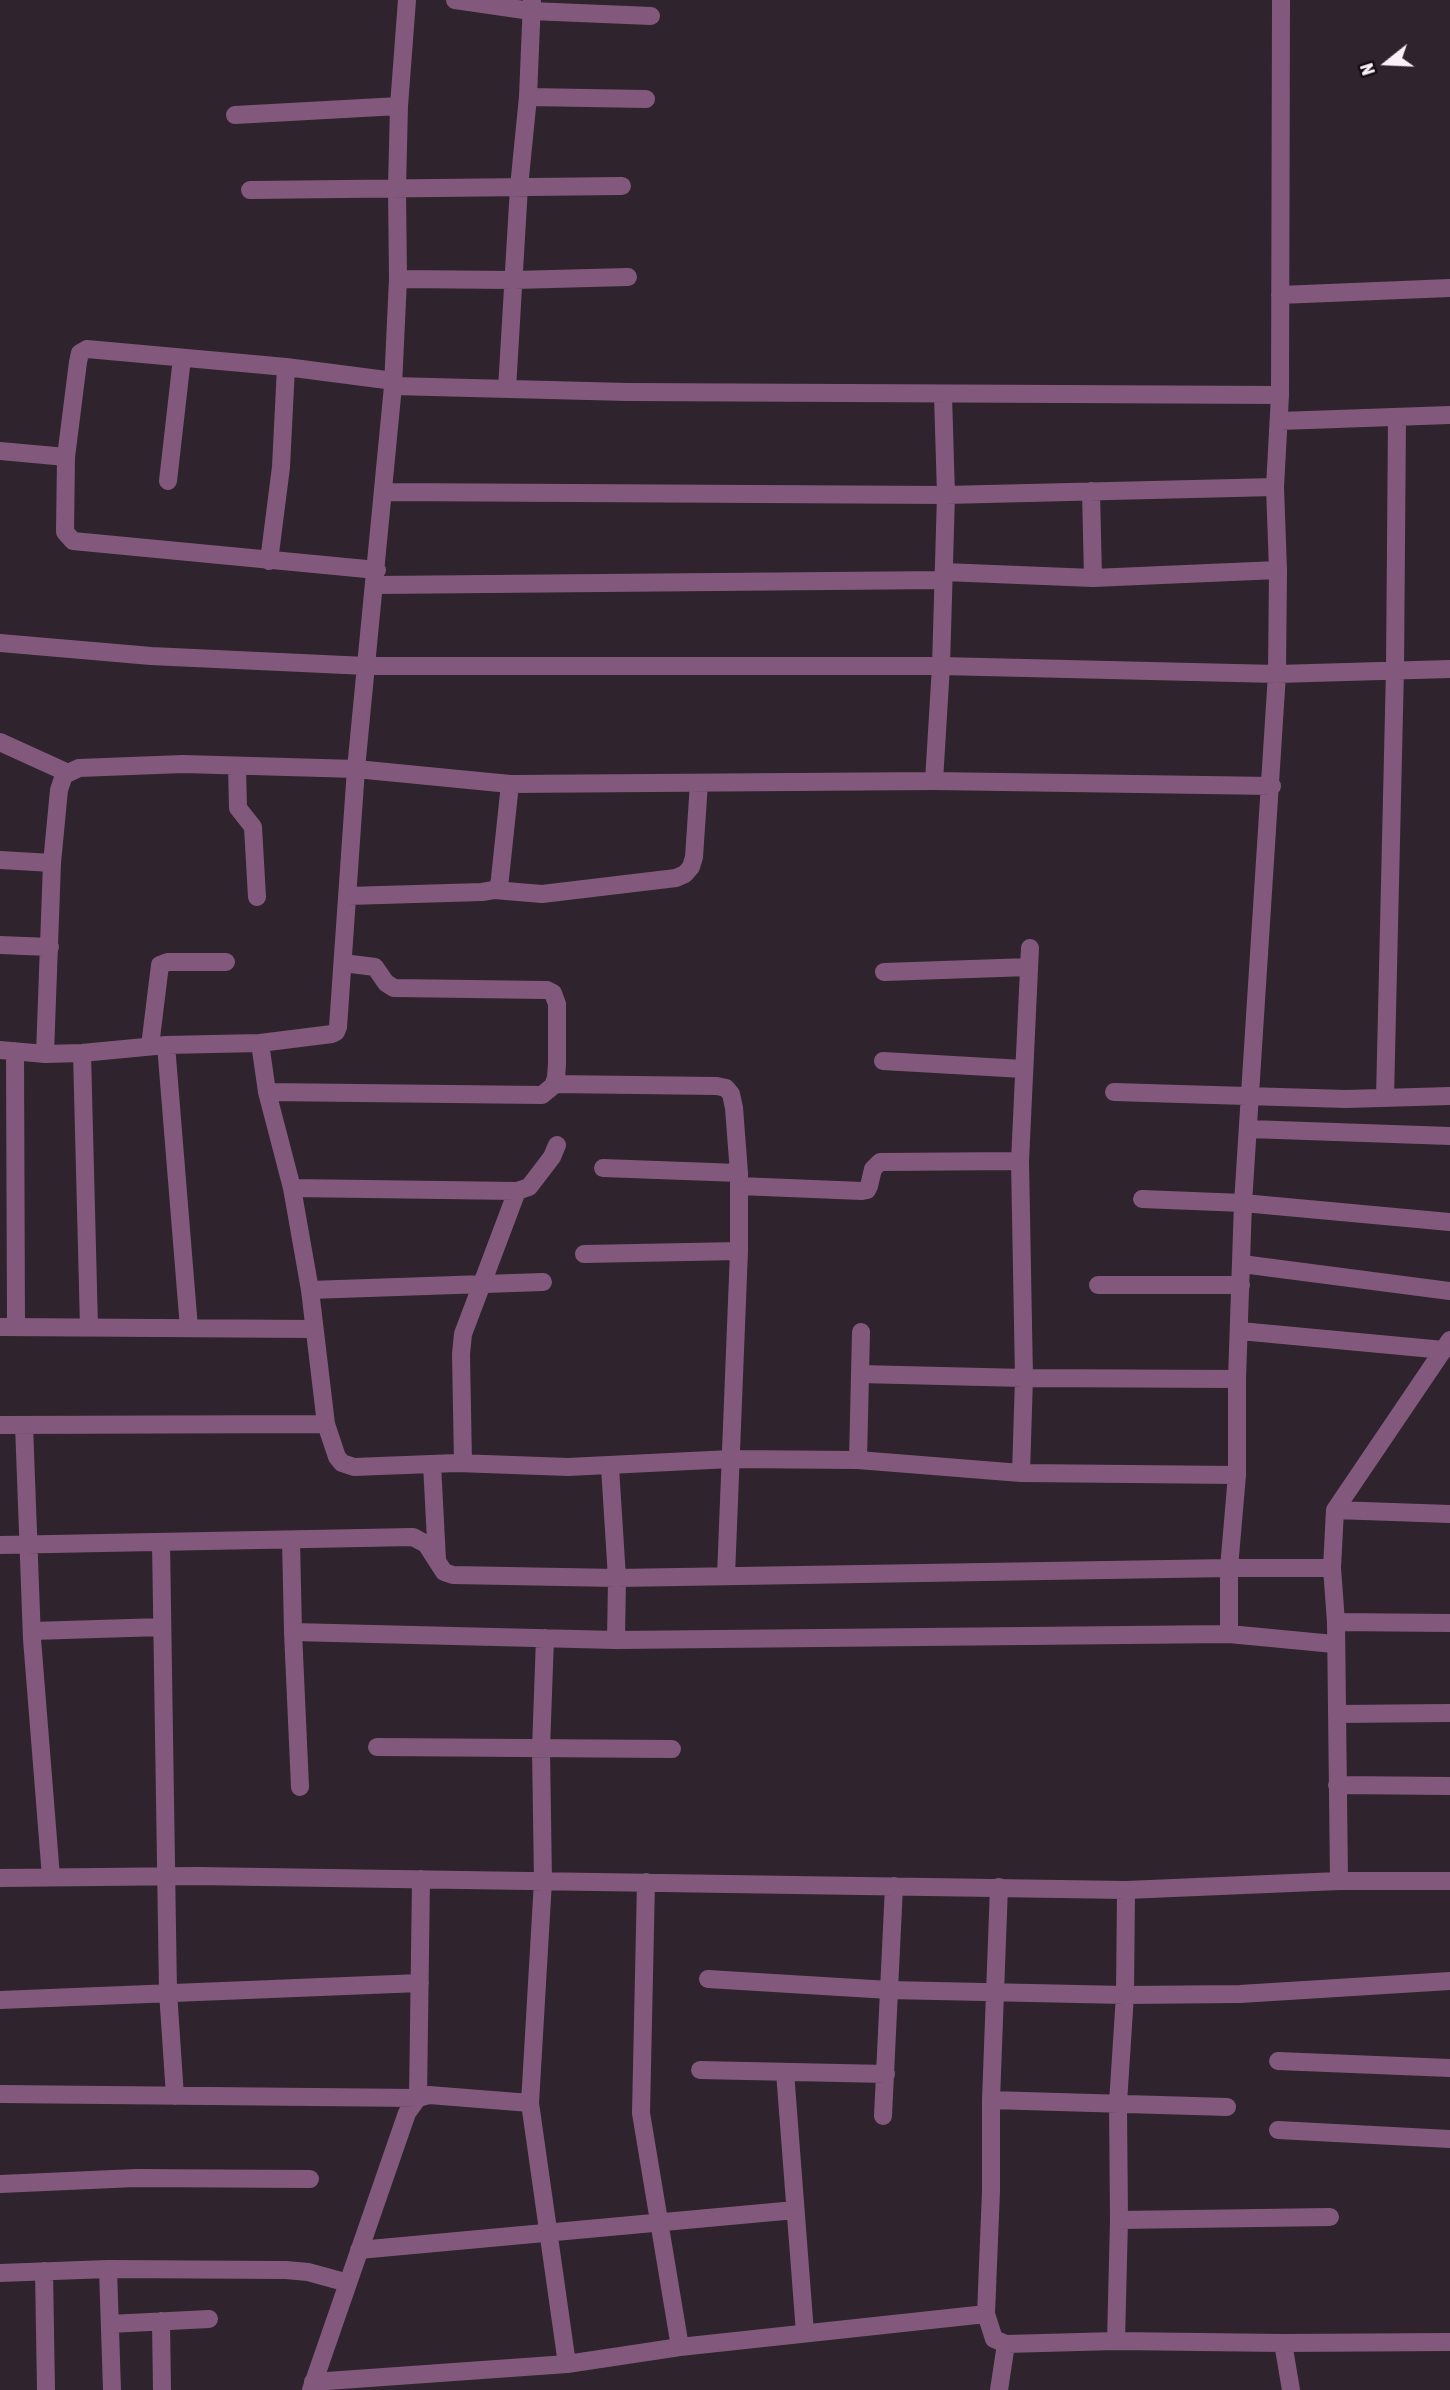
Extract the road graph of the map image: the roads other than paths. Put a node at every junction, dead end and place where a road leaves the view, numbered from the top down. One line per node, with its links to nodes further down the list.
1 (407, 0): 8 (street)
2 (455, 0): 4 (street)
3 (1281, 0): 18 (street)
4 (531, 6): 5 (street); 6 (street)
5 (651, 16)
6 (528, 97): 7 (street); 11 (street)
7 (646, 99)
8 (399, 106): 9 (street); 12 (street)
9 (235, 115)
10 (622, 186): 11 (street)
11 (519, 187): 12 (street); 16 (street)
12 (397, 188): 13 (street); 15 (street)
13 (250, 190)
14 (628, 277): 16 (street)
15 (398, 279): 16 (street); 21 (street)
16 (514, 280): 22 (street)
17 (1450, 288): 18 (street)
18 (1280, 295): 24 (street)
19 (182, 358): 20 (street); 29 (street); 30 (street)
20 (286, 367): 21 (street); 35 (street)
21 (394, 384): 22 (street); 33 (street)
22 (507, 389): 23 (street)
23 (943, 395): 24 (street); 34 (street)
24 (1280, 395): 27 (street)
25 (1450, 415): 26 (street)
26 (1397, 417): 27 (street); 43 (street)
27 (1280, 421): 31 (street)
28 (0, 451): 29 (street)
29 (66, 457): 35 (street)
30 (168, 481)
31 (1275, 487): 32 (street); 36 (street)
32 (1091, 491): 34 (street); 39 (street)
33 (384, 492): 34 (street); 38 (street)
34 (946, 495): 37 (street)
35 (269, 561): 38 (street)
36 (1278, 570): 39 (street); 45 (street)
37 (943, 576): 38 (street); 39 (street); 42 (street)
38 (376, 578): 41 (street)
39 (1093, 579)
40 (0, 643): 41 (street)
41 (366, 666): 42 (street); 48 (street)
42 (941, 666): 45 (street); 50 (street)
43 (1395, 669): 44 (street); 45 (street); 78 (street)
44 (1450, 669)
45 (1277, 674): 53 (street)
46 (0, 742): 49 (street)
47 (237, 766): 48 (street); 49 (street); 58 (street)
48 (356, 769): 52 (street); 57 (street)
49 (68, 773): 55 (street)
50 (934, 781): 51 (street); 53 (street)
51 (699, 783): 52 (street); 56 (street)
52 (510, 784): 56 (street)
53 (1272, 786): 76 (street)
54 (0, 860): 55 (street)
55 (52, 863): 60 (street)
56 (494, 890): 57 (street)
57 (348, 896): 63 (street)
58 (257, 897)
59 (0, 945): 60 (street)
60 (50, 947): 69 (street)
61 (1031, 948): 64 (street)
62 (226, 962): 67 (street)
63 (343, 962): 66 (street); 73 (street)
64 (1029, 967): 65 (street); 72 (street)
65 (884, 972)
66 (260, 1043): 67 (street); 74 (street)
67 (158, 1046): 70 (street); 102 (street)
68 (7, 1051): 69 (street); 90 (street)
69 (45, 1054): 70 (street)
70 (82, 1054): 101 (street)
71 (883, 1061): 72 (street)
72 (1023, 1069): 82 (street)
73 (554, 1084): 74 (street); 84 (street)
74 (267, 1092): 85 (street)
75 (1114, 1093): 76 (street)
76 (1251, 1095): 78 (street); 79 (street)
77 (1450, 1096): 78 (street)
78 (1385, 1098)
79 (1249, 1129): 80 (street); 88 (street)
80 (1450, 1136)
81 (557, 1146): 86 (street)
82 (1020, 1161): 84 (street); 108 (street)
83 (603, 1168): 84 (street)
84 (739, 1180): 91 (street)
85 (292, 1188): 86 (street); 98 (street)
86 (517, 1191): 95 (street)
87 (1142, 1199): 88 (street)
88 (1244, 1203): 89 (street); 93 (street)
89 (1450, 1222)
90 (8, 1246): 100 (street)
91 (739, 1251): 92 (street); 113 (street)
92 (584, 1255)
93 (1242, 1264): 97 (street); 99 (street)
94 (542, 1282): 95 (street)
95 (482, 1284): 98 (street); 115 (street)
96 (1098, 1285): 97 (street)
97 (1241, 1285): 104 (street)
98 (310, 1290): 103 (street)
99 (1450, 1291)
100 (8, 1327): 101 (street)
101 (89, 1327): 102 (street)
102 (189, 1328): 103 (street)
103 (314, 1329): 110 (street)
104 (1240, 1331): 106 (street); 109 (street)
105 (860, 1332): 107 (street)
106 (1447, 1345): 120 (street)
107 (860, 1374): 108 (street); 114 (street)
108 (1024, 1378): 109 (street); 118 (street)
109 (1237, 1379): 119 (street)
110 (326, 1424): 112 (street); 116 (street)
111 (0, 1425): 112 (street)
112 (24, 1425): 124 (street)
113 (731, 1459): 114 (street); 117 (street); 129 (street)
114 (858, 1460): 118 (street)
115 (463, 1463): 116 (street); 117 (street)
116 (432, 1464): 126 (street)
117 (610, 1466): 130 (street)
118 (1021, 1473): 119 (street)
119 (1237, 1475): 127 (street)
120 (1335, 1510): 121 (street); 128 (street)
121 (1450, 1514)
122 (291, 1541): 123 (street); 126 (street); 135 (street)
123 (161, 1542): 124 (street); 133 (street)
124 (29, 1544): 125 (street); 134 (street)
125 (0, 1545)
126 (438, 1563): 130 (street)
127 (1229, 1567): 128 (street); 129 (street); 136 (street)
128 (1332, 1568): 131 (street)
129 (726, 1576): 130 (street)
130 (617, 1578): 138 (street)
131 (1336, 1622): 132 (street); 139 (street)
132 (1450, 1623)
133 (162, 1627): 134 (street); 148 (street)
134 (32, 1631): 149 (street)
135 (293, 1632): 137 (street); 147 (street)
136 (1229, 1634): 138 (street); 139 (street)
137 (545, 1638): 138 (street); 143 (street)
138 (616, 1640)
139 (1335, 1644): 141 (street)
140 (1450, 1713): 141 (street)
141 (1337, 1714): 145 (street)
142 (377, 1747): 143 (street)
143 (541, 1749): 144 (street); 152 (street)
144 (672, 1749)
145 (1336, 1785): 146 (street); 153 (street)
146 (1450, 1786)
147 (300, 1787)
148 (166, 1876): 149 (street); 151 (street); 163 (street)
149 (51, 1877): 150 (street)
150 (0, 1878)
151 (421, 1879): 152 (street); 161 (street)
152 (543, 1881): 155 (street); 176 (street)
153 (1339, 1881): 154 (street); 158 (street)
154 (1450, 1881)
155 (646, 1882): 156 (street); 187 (street)
156 (894, 1886): 157 (street); 162 (street)
157 (999, 1887): 158 (street); 164 (street)
158 (1126, 1890): 165 (street)
159 (708, 1979): 162 (street)
160 (1450, 1981): 165 (street)
161 (420, 1983): 163 (street); 174 (street)
162 (890, 1990): 164 (street); 171 (street)
163 (168, 1992): 166 (street); 173 (street)
164 (995, 1993): 165 (street); 175 (street)
165 (1125, 1995): 177 (street)
166 (0, 2000)
167 (1278, 2061): 168 (street)
168 (1450, 2068)
169 (700, 2070): 170 (street)
170 (785, 2072): 171 (street); 184 (street)
171 (886, 2074): 179 (street)
172 (0, 2094): 173 (street)
173 (175, 2096): 174 (street)
174 (418, 2098): 176 (street); 189 (street)
175 (991, 2100): 177 (street); 194 (street)
176 (530, 2103): 188 (street)
177 (1118, 2104): 178 (street); 186 (street)
178 (1227, 2106)
179 (883, 2116)
180 (1278, 2130): 181 (street)
181 (1450, 2139)
182 (310, 2179): 183 (street)
183 (0, 2184)
184 (795, 2210): 187 (street); 198 (street)
185 (1330, 2217): 186 (street)
186 (1119, 2220): 199 (street)
187 (659, 2223): 188 (street); 203 (street)
188 (549, 2233): 189 (street); 204 (street)
189 (359, 2250): 193 (street)
190 (108, 2269): 191 (street); 193 (street); 197 (street)
191 (44, 2271): 192 (street); 206 (street)
192 (0, 2273)
193 (348, 2283): 205 (street)
194 (986, 2314): 198 (street); 202 (street)
195 (209, 2319): 196 (street)
196 (161, 2321): 197 (street); 208 (street)
197 (110, 2323): 207 (street)
198 (805, 2333): 203 (street)
199 (1116, 2341): 201 (street); 202 (street)
200 (1450, 2342): 201 (street)
201 (1283, 2343): 210 (street)
202 (1006, 2344): 209 (street)
203 (680, 2347): 204 (street)
204 (568, 2364): 205 (street)
205 (312, 2386)
206 (46, 2390)
207 (112, 2390)
208 (162, 2390)
209 (999, 2390)
210 (1291, 2390)

